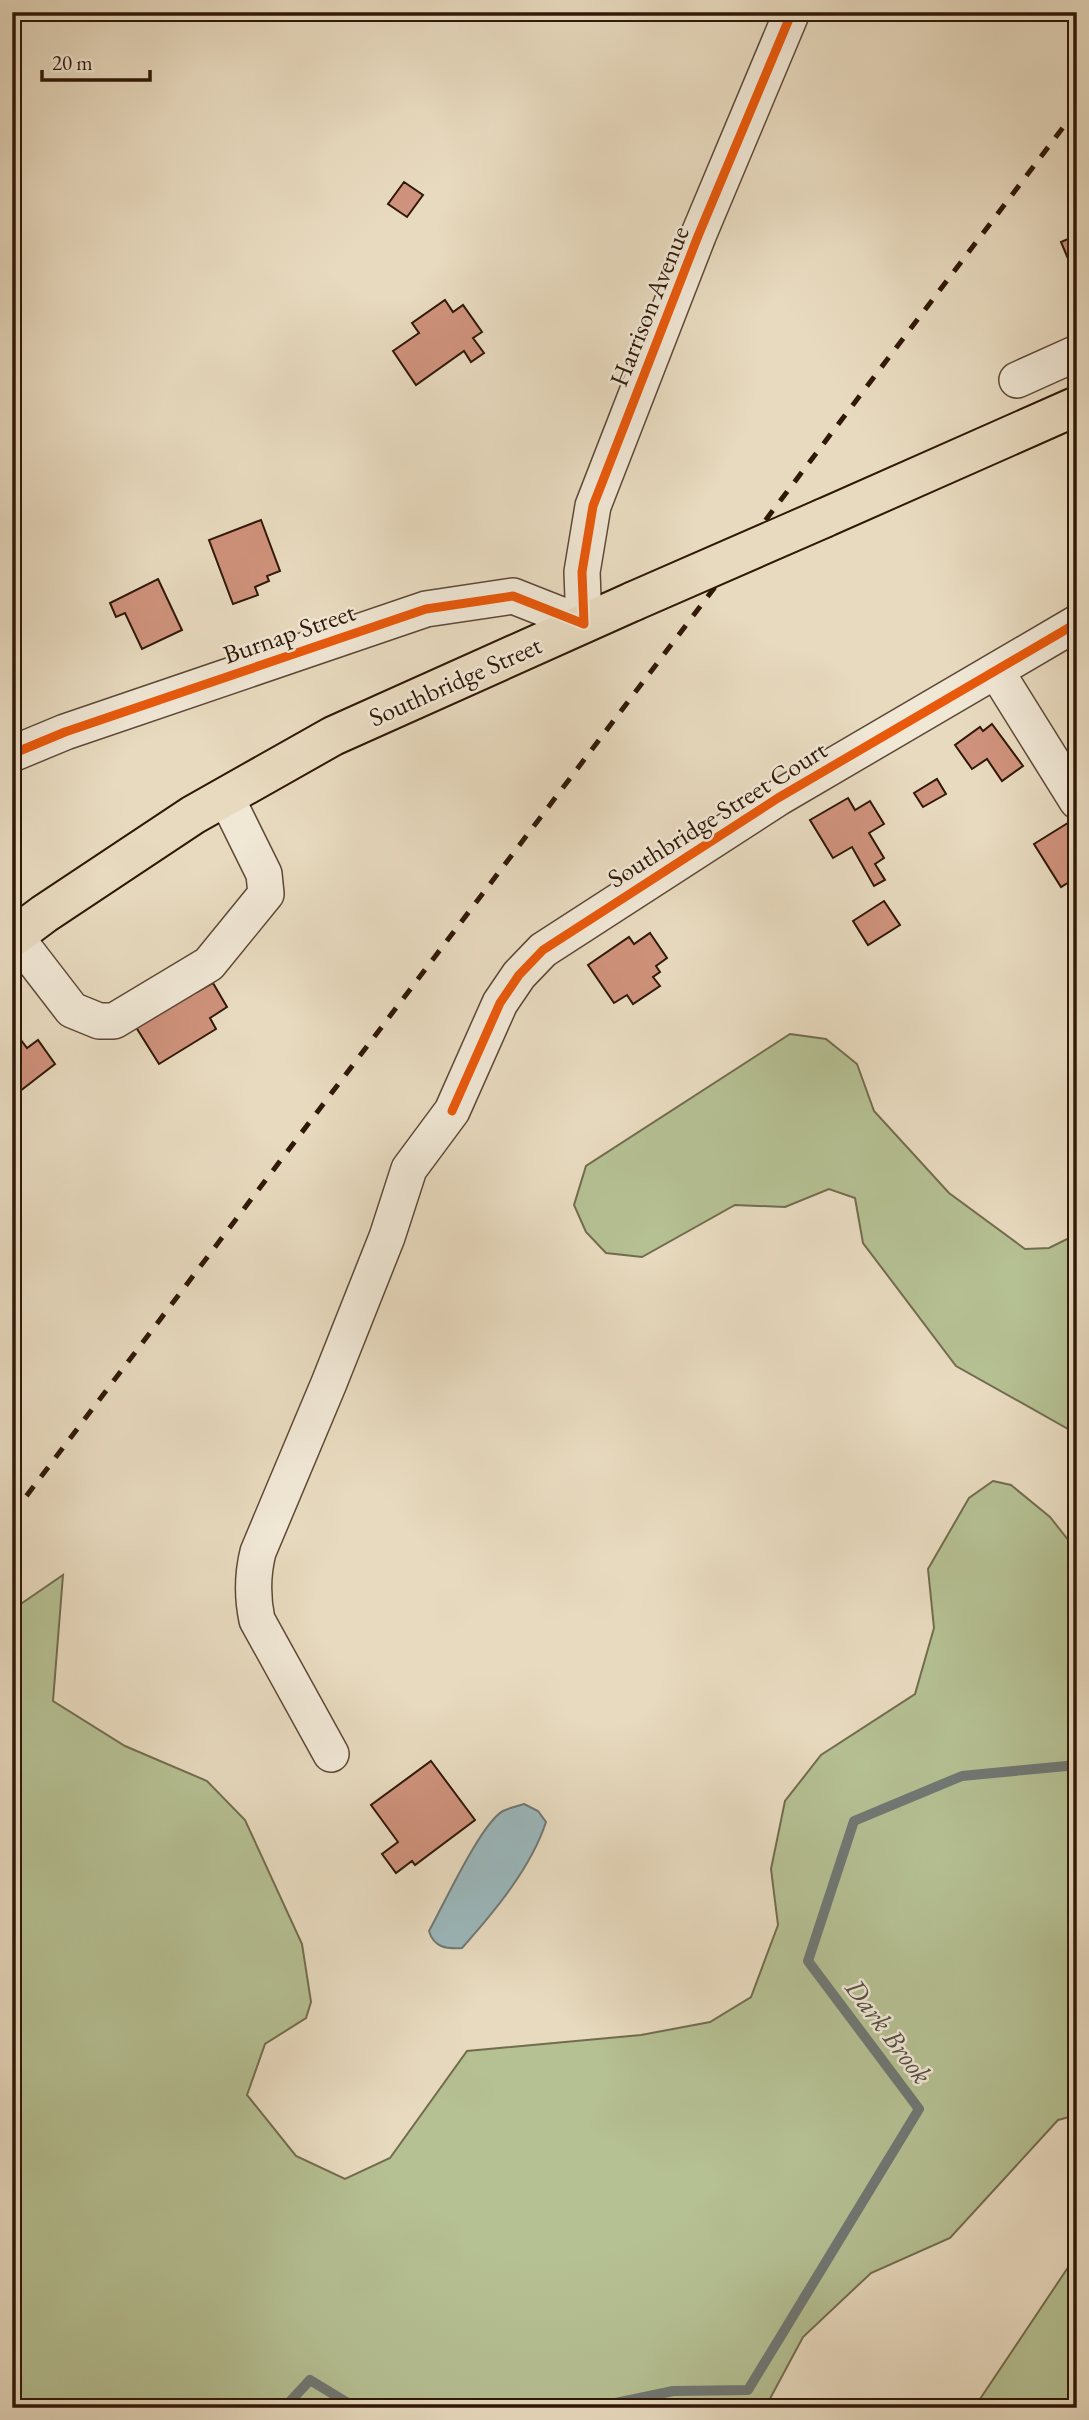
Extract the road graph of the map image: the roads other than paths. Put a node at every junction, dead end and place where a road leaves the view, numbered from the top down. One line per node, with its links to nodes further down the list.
1 (792, 12): 6 (street, Harrison Avenue)
2 (1077, 353): 3 (street)
3 (1017, 380)
4 (1077, 406): 6 (main road, Southbridge Street, bridge)
5 (1077, 623): 7 (street, Southbridge Street Court)
6 (584, 624): 8 (street, Burnap Street); 9 (main road, Southbridge Street)
7 (996, 671): 10 (street); 12 (street, Southbridge Street Court)
8 (12, 754)
9 (226, 797): 11 (main road, Southbridge Street); 11 (street)
10 (1077, 801)
11 (14, 937)
12 (331, 1754)

